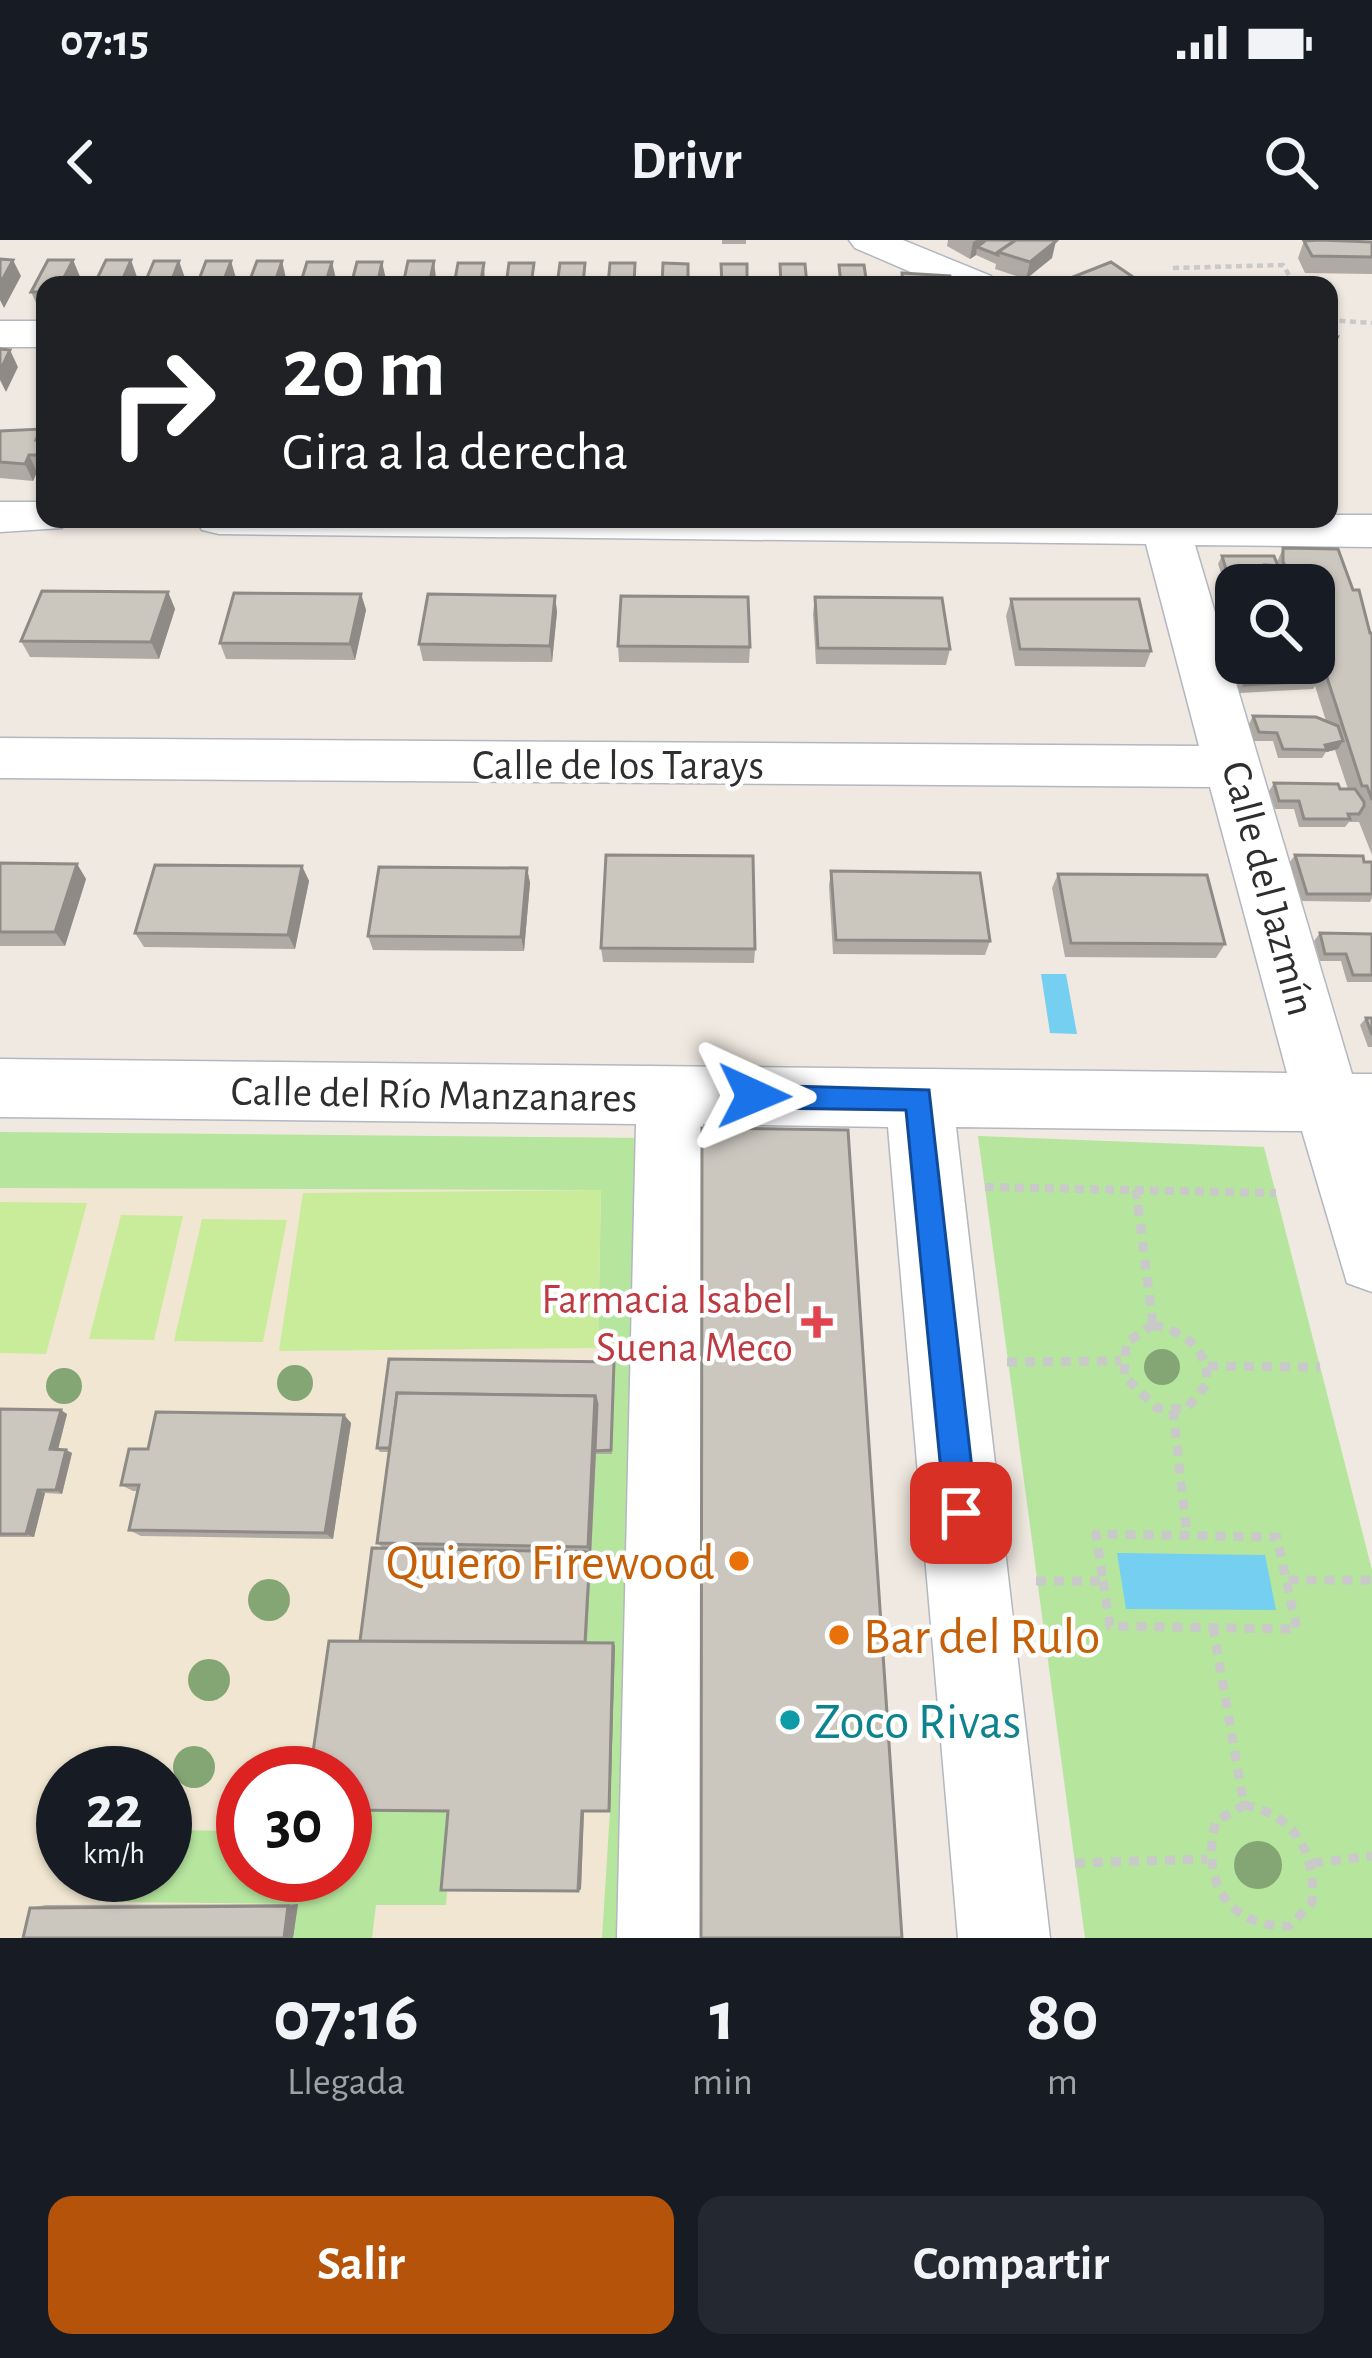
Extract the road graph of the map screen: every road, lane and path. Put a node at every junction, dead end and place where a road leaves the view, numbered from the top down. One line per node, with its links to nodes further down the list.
1 (868, 240): 3 (street)
2 (1173, 268): 4 (path)
3 (954, 276)
4 (1289, 276)
5 (1338, 321): 6 (path)
6 (1372, 323)
7 (0, 334): 8 (street)
8 (36, 334)
9 (0, 517): 10 (street)
10 (36, 517)
11 (1166, 528): 15 (street, Calle del Jazmín)
12 (1268, 528): 13 (street)
13 (1372, 531)
14 (0, 758): 15 (street, Calle de los Tarays)
15 (1236, 766): 19 (street, Calle del Jazmín)
16 (0, 1088): 17 (street, Calle del Río Manzanares)
17 (670, 1096): 18 (street, Calle del Río Manzanares); 42 (street)
18 (919, 1099): 19 (street, Calle del Río Manzanares); 43 (street)
19 (1350, 1103): 23 (street, Calle del Jazmín)
20 (983, 1187): 21 (path)
21 (1136, 1190): 22 (path); 24 (path)
22 (1276, 1193)
23 (1372, 1259)
24 (1153, 1325): 25 (path); 27 (path)
25 (1121, 1361): 26 (path); 29 (path)
26 (1007, 1362)
27 (1208, 1366): 28 (path); 29 (path)
28 (1320, 1367)
29 (1173, 1410): 30 (path)
30 (1187, 1536): 31 (path); 34 (path)
31 (1286, 1580): 32 (path); 35 (path)
32 (1372, 1580)
33 (1036, 1581): 34 (path)
34 (1103, 1581): 35 (path)
35 (1213, 1627): 36 (path)
36 (1244, 1805): 38 (path); 40 (path)
37 (1372, 1856): 40 (path)
38 (1207, 1859): 39 (path); 41 (path)
39 (1075, 1863)
40 (1313, 1863): 41 (path)
41 (1274, 1934)
42 (663, 1938)
43 (1004, 1938)

